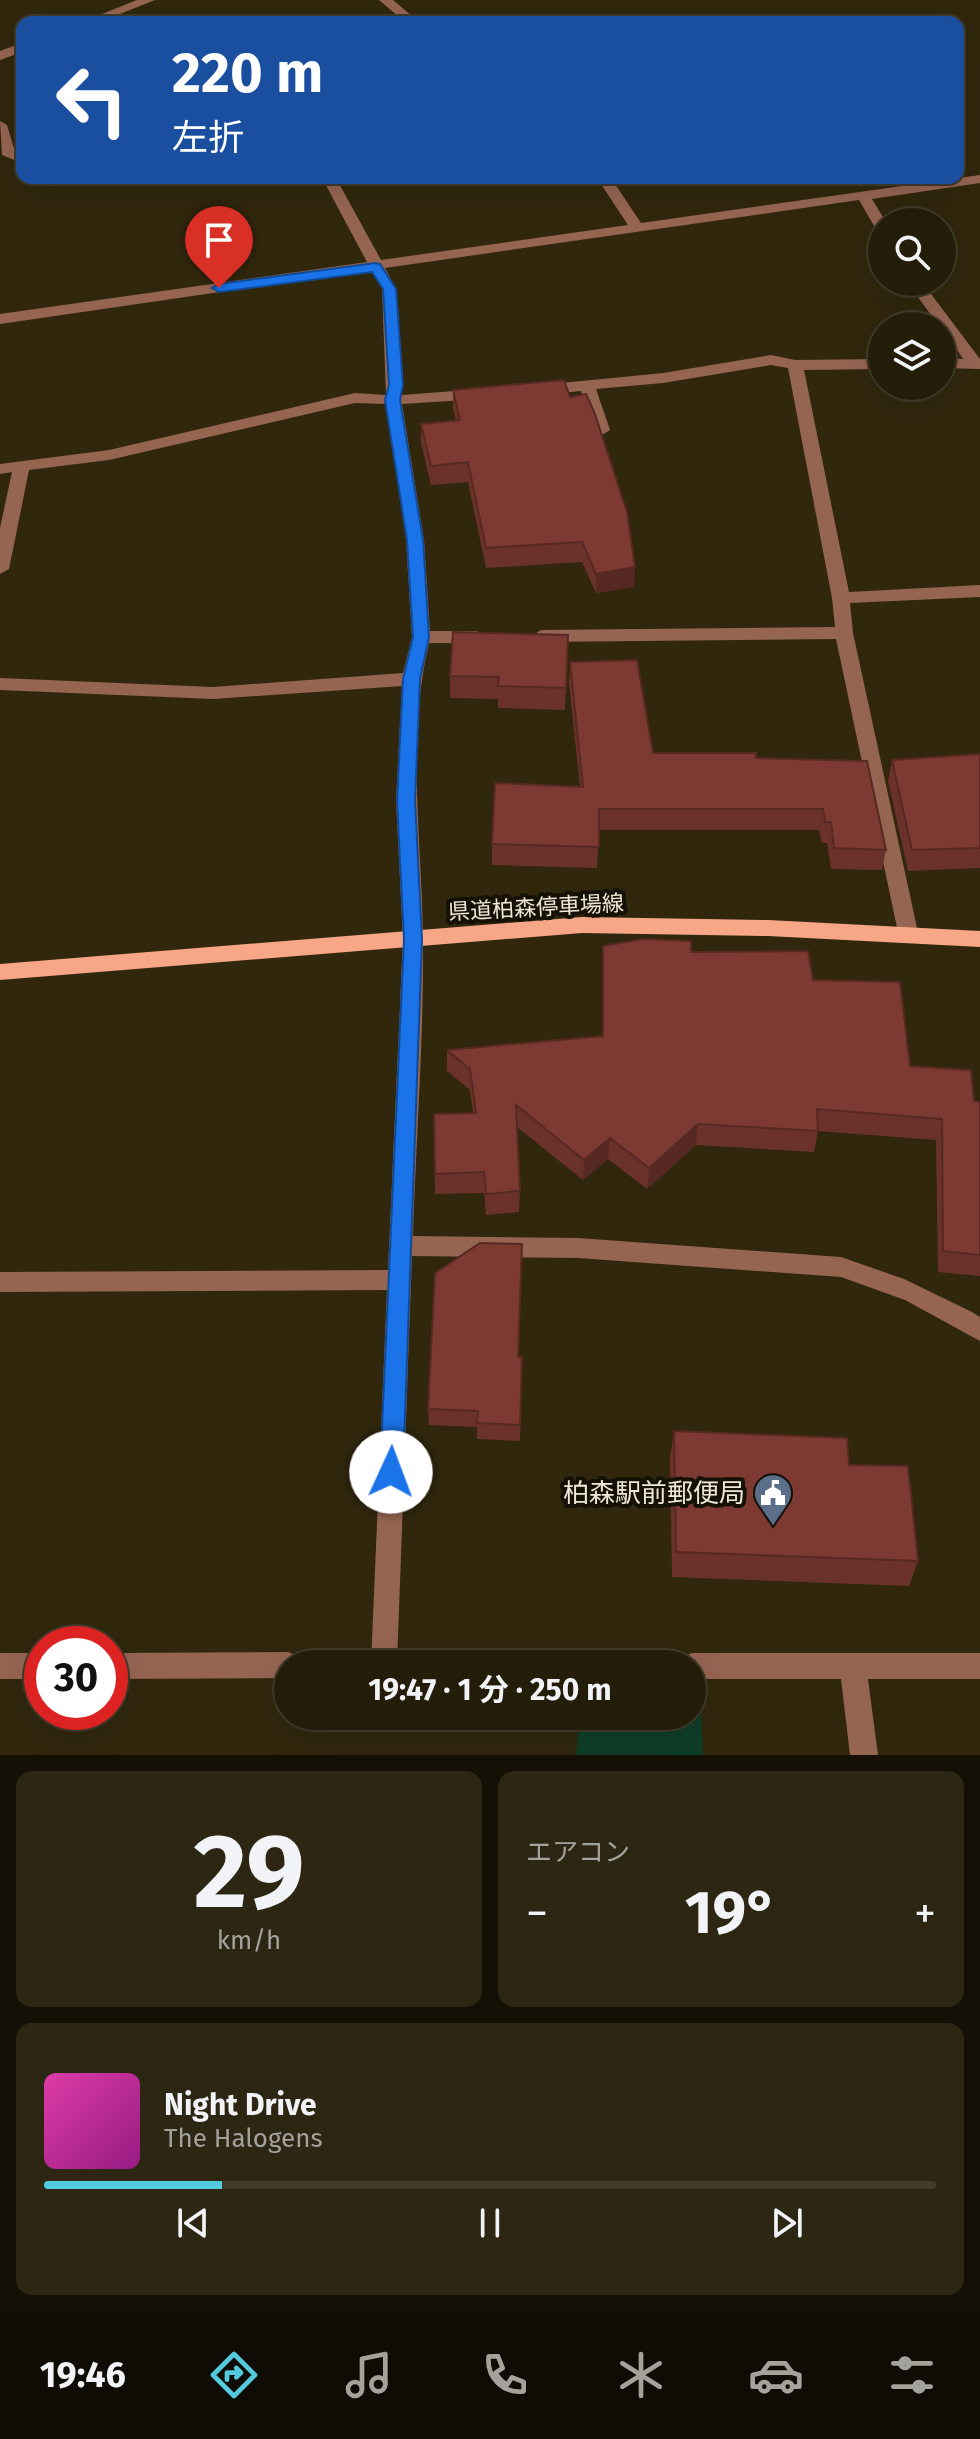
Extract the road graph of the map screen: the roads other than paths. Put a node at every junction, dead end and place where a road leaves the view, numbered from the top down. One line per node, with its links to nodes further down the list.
1 (149, 0): 3 (street)
2 (385, 0): 4 (street)
3 (105, 16)
4 (405, 16)
5 (0, 125): 6 (street)
6 (16, 157)
7 (332, 184): 13 (street)
8 (608, 184): 12 (street)
9 (948, 184): 10 (street)
10 (864, 197): 11 (street); 12 (street)
11 (870, 208)
12 (638, 230): 13 (street)
13 (375, 267): 15 (street); 22 (street)
14 (925, 296): 16 (street)
15 (0, 319)
16 (976, 363)
17 (868, 364): 18 (street)
18 (795, 365): 19 (street); 28 (street)
19 (587, 386): 20 (street); 23 (street)
20 (527, 391)
21 (498, 393): 22 (street)
22 (393, 400): 24 (street); 31 (street)
23 (602, 430)
24 (21, 467): 25 (street); 26 (street)
25 (0, 469)
26 (0, 569)
27 (980, 591): 28 (street)
28 (841, 598): 29 (street)
29 (844, 633): 30 (street); 35 (street)
30 (527, 636)
31 (421, 637): 32 (street); 33 (street)
32 (497, 637)
33 (411, 679): 34 (street); 36 (street)
34 (0, 684)
35 (909, 937): 36 (main road, 県道柏森停車場線); 37 (main road, 県道柏森停車場線)
36 (413, 939): 38 (main road, 県道柏森停車場線); 39 (street)
37 (980, 939)
38 (0, 972)
39 (402, 1246): 40 (street); 42 (street)
40 (399, 1280): 41 (street); 43 (street)
41 (0, 1282)
42 (980, 1330)
43 (385, 1650)
44 (274, 1665): 47 (street)
45 (0, 1666): 46 (street)
46 (24, 1666)
47 (128, 1666)
48 (706, 1666): 49 (street)
49 (853, 1666): 50 (street); 51 (street)
50 (980, 1666)
51 (864, 1755)

